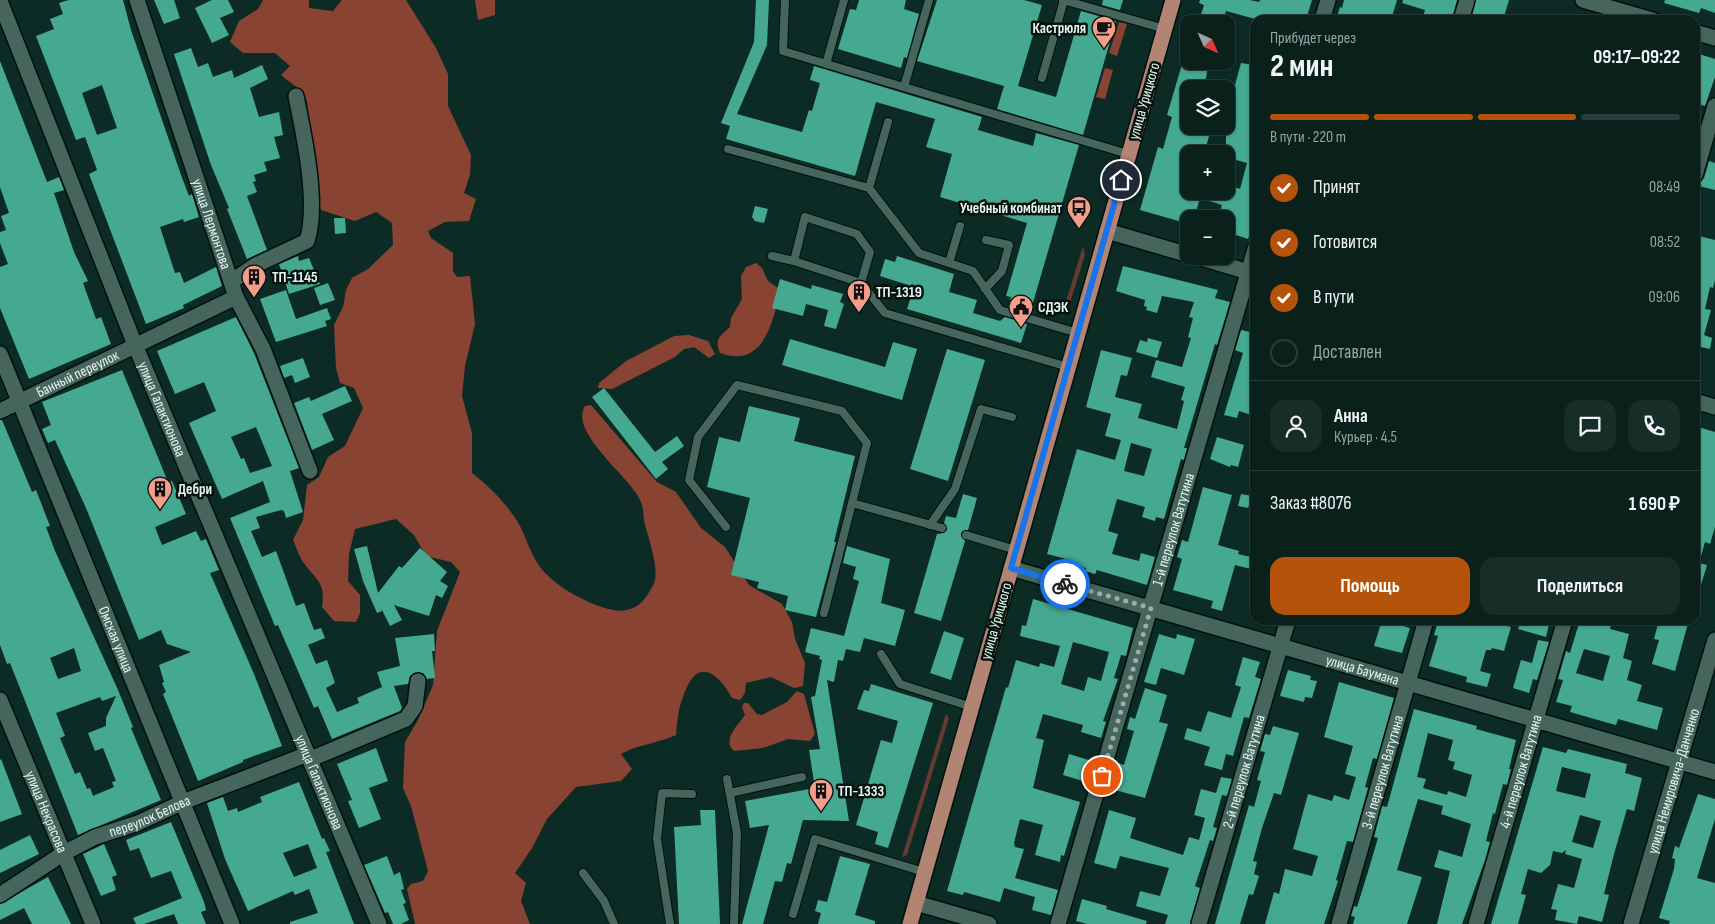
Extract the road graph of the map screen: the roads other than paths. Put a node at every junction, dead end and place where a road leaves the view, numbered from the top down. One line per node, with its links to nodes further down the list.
1 (137, 0): 38 (street, улица Лермонтова)
2 (785, 0): 18 (lane)
3 (844, 0): 18 (lane)
4 (929, 0): 20 (lane)
5 (1064, 0): 15 (lane); 19 (lane)
6 (1173, 0): 15 (main road, улица Урицкого)
7 (1328, 0): 12 (street)
8 (1467, 0): 13 (street)
9 (1583, 0): 11 (street)
10 (0, 1): 43 (street, улица Галактионова)
11 (1604, 9): 14 (street)
12 (1324, 15)
13 (1462, 15)
14 (1630, 15)
15 (1165, 29): 25 (main road, улица Урицкого)
16 (1700, 34): 17 (street)
17 (1715, 38)
18 (826, 64): 20 (lane)
19 (1042, 78)
20 (904, 87): 25 (lane)
21 (296, 96): 38 (street)
22 (1715, 106): 26 (street)
23 (888, 122): 27 (lane)
24 (728, 149): 27 (lane)
25 (1128, 154): 29 (main road, улица Урицкого)
26 (1700, 158)
27 (868, 188): 34 (lane)
28 (960, 226): 34 (lane)
29 (1107, 231): 31 (street); 42 (main road, улица Урицкого)
30 (986, 240): 40 (lane)
31 (1180, 251)
32 (772, 256): 33 (lane)
33 (794, 261): 39 (lane); 39 (lane)
34 (949, 263): 40 (lane)
35 (1225, 265): 36 (street)
36 (1250, 272)
37 (1250, 280): 59 (street, 1-й переулок Ватутина)
38 (232, 281): 41 (street, улица Лермонтова)
39 (862, 283): 45 (lane)
40 (985, 288): 42 (lane)
41 (236, 297): 43 (street, Банный переулок); 51 (street, улица Лермонтова)
42 (1078, 333): 45 (main road, улица Урицкого)
43 (135, 345): 46 (street, Банный переулок); 72 (street, улица Галактионова)
44 (0, 354): 46 (street, Омская улица)
45 (1068, 367): 57 (main road, улица Урицкого)
46 (20, 401): 49 (street, Банный переулок); 79 (street, Омская улица)
47 (1700, 402): 48 (street)
48 (1715, 407)
49 (0, 411)
50 (1012, 417): 53 (lane)
51 (310, 471)
52 (852, 503): 53 (lane); 54 (lane); 60 (lane)
53 (930, 525): 55 (lane)
54 (726, 527)
55 (942, 528)
56 (966, 536): 57 (lane)
57 (1016, 550): 58 (main road, улица Урицкого)
58 (1011, 568): 59 (street, улица Баумана); 70 (main road, улица Урицкого)
59 (1151, 608): 65 (street, улица Баумана); 94 (street, 1-й переулок Ватутина)
60 (824, 613)
61 (1287, 625): 65 (street, 2-й переулок Ватутина)
62 (1425, 625): 68 (street, 3-й переулок Ватутина)
63 (1564, 625): 71 (street, 4-й переулок Ватутина)
64 (1715, 640): 73 (street, улица Немировича-Данченко)
65 (1281, 646): 68 (street, улица Баумана); 95 (street, 2-й переулок Ватутина)
66 (881, 654): 70 (lane)
67 (418, 681): 72 (street, переулок Белова)
68 (1408, 683): 71 (street, улица Баумана); 96 (street, 3-й переулок Ватутина)
69 (0, 700): 80 (street, улица Некрасова)
70 (972, 707): 81 (main road, улица Урицкого)
71 (1536, 720): 73 (street, улица Баумана); 97 (street, 4-й переулок Ватутина)
72 (309, 757): 79 (street, переулок Белова); 88 (street, улица Галактионова)
73 (1680, 762): 74 (street, улица Баумана); 98 (street, улица Немировича-Данченко)
74 (1715, 772)
75 (802, 776): 77 (lane)
76 (727, 779): 77 (lane)
77 (730, 792): 91 (lane)
78 (692, 794): 90 (lane)
79 (183, 802): 80 (street, переулок Белова); 87 (street, Омская улица)
80 (64, 853): 83 (street, переулок Белова); 86 (street, улица Некрасова)
81 (924, 872): 84 (main road, улица Урицкого); 85 (lane)
82 (583, 873): 89 (lane)
83 (0, 895)
84 (916, 903): 92 (main road, улица Урицкого); 93 (street)
85 (793, 914)
86 (93, 924)
87 (232, 924)
88 (379, 924)
89 (614, 924)
90 (670, 924)
91 (734, 924)
92 (910, 924)
93 (989, 924)
94 (1058, 924)
95 (1199, 924)
96 (1338, 924)
97 (1476, 924)
98 (1632, 924)

